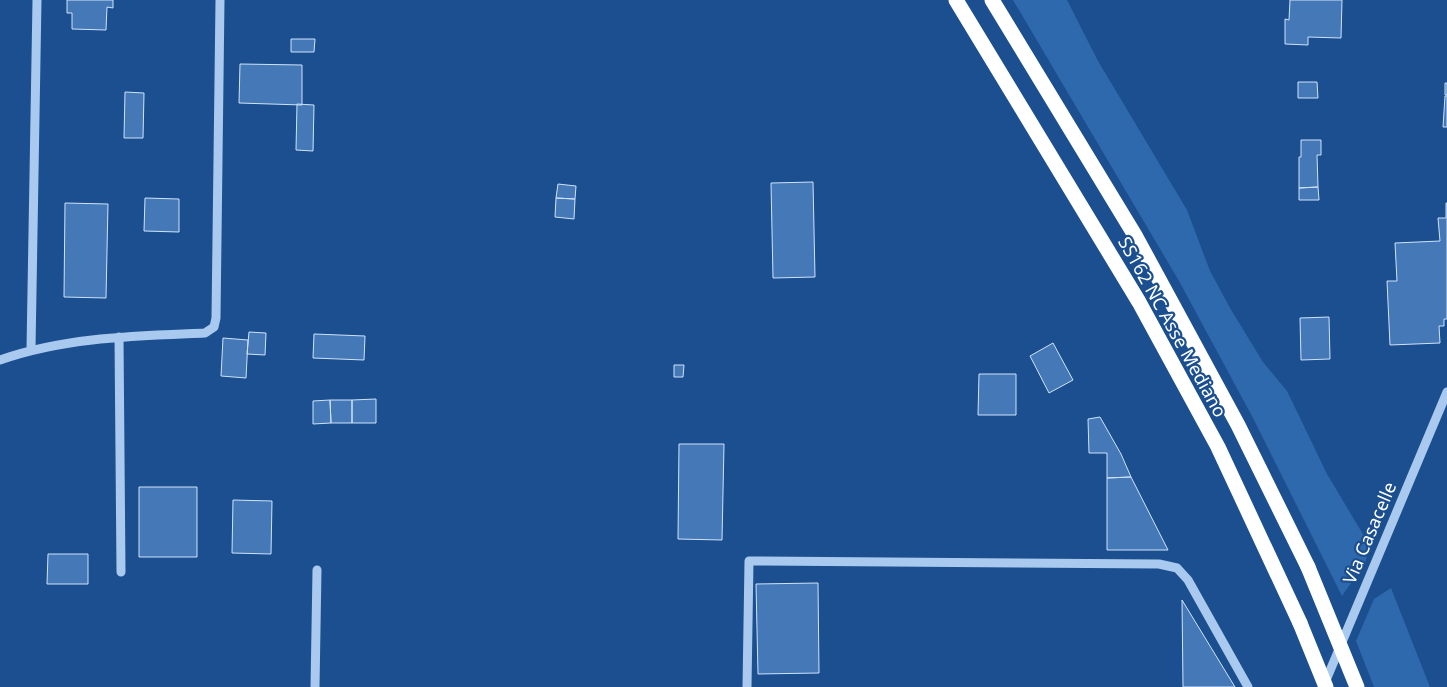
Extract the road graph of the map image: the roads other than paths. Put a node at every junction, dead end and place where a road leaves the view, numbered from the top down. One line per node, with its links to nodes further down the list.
1 (38, 0): 6 (street)
2 (220, 0): 5 (street)
3 (956, 0): 14 (highway, SS162 NC Asse Mediano, bridge)
4 (992, 0): 15 (highway, SS162 NC Asse Mediano, bridge)
5 (118, 337): 6 (street); 10 (street)
6 (31, 349): 7 (street)
7 (0, 360)
8 (1447, 392): 14 (street, Via Casacelle)
9 (318, 570): 11 (street)
10 (121, 572)
11 (315, 687)
12 (747, 687): 13 (street)
13 (1248, 687)
14 (1325, 687)
15 (1357, 687)

